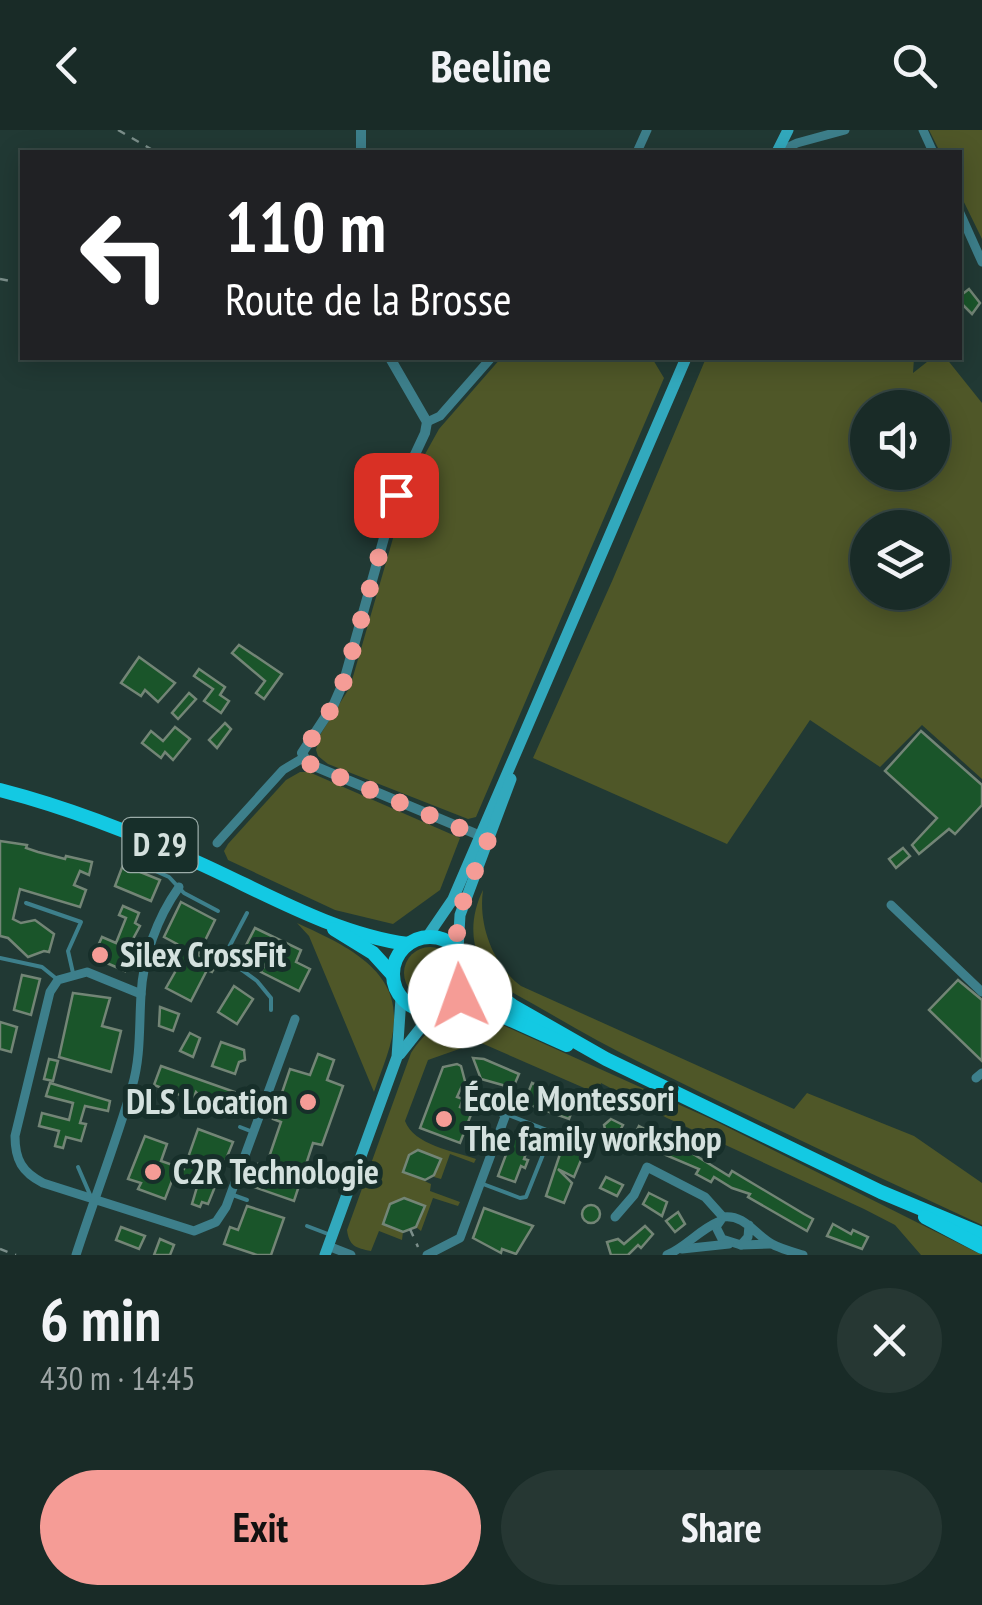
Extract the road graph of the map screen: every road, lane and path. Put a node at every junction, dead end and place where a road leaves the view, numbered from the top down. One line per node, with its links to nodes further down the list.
1 (118, 130): 3 (path)
2 (844, 130): 4 (street)
3 (153, 150)
4 (781, 150)
5 (962, 217): 6 (street)
6 (982, 262)
7 (0, 279): 8 (path)
8 (11, 281)
9 (391, 360): 12 (street)
10 (489, 360): 12 (street)
11 (685, 360): 15 (main road)
12 (428, 422): 13 (street)
13 (303, 758): 15 (street); 16 (street)
14 (0, 790): 23 (main road, D 29)
15 (484, 837): 24 (main road); 26 (main road)
16 (218, 843)
17 (131, 860): 18 (lane)
18 (179, 887): 21 (lane); 33 (street)
19 (26, 904): 29 (lane)
20 (891, 905): 32 (street)
21 (218, 911)
22 (247, 913): 36 (lane)
23 (313, 916): 25 (main road, D 29); 30 (main road, D 29)
24 (427, 937): 25 (main road); 26 (main road)
25 (408, 944): 30 (main road)
26 (458, 950): 28 (main road)
27 (0, 958): 31 (lane)
28 (467, 971): 35 (main road); 40 (main road)
29 (72, 973): 31 (street); 33 (street)
30 (392, 974): 34 (main road)
31 (58, 980): 53 (street)
32 (982, 992)
33 (141, 994): 41 (street)
34 (400, 998): 37 (main road); 39 (main road)
35 (454, 1002): 37 (main road); 40 (main road)
36 (271, 1010)
37 (434, 1011): 39 (main road)
38 (295, 1019): 47 (street)
39 (398, 1057): 62 (main road)
40 (606, 1059): 50 (main road)
41 (133, 1085): 42 (lane); 53 (street)
42 (146, 1090)
43 (476, 1100): 44 (lane)
44 (486, 1106): 45 (street)
45 (506, 1114): 49 (street); 49 (lane)
46 (240, 1127): 47 (lane)
47 (253, 1132): 51 (street)
48 (78, 1167): 53 (lane)
49 (481, 1183): 70 (street)
50 (881, 1192): 59 (main road); 61 (main road)
51 (230, 1194): 52 (lane); 53 (street)
52 (247, 1200)
53 (93, 1201): 68 (street)
54 (614, 1217): 55 (street)
55 (721, 1219): 56 (street); 64 (street); 65 (street)
56 (749, 1225): 60 (street); 64 (street)
57 (307, 1226): 62 (lane)
58 (410, 1229): 63 (path)
59 (982, 1234)
60 (770, 1244): 64 (street); 72 (street)
61 (982, 1244)
62 (328, 1245): 69 (street)
63 (418, 1247)
64 (736, 1247): 65 (street)
65 (682, 1248): 71 (street)
66 (0, 1249): 67 (path)
67 (16, 1255)
68 (76, 1255)
69 (351, 1255)
70 (427, 1255)
71 (668, 1255)
72 (803, 1255)

